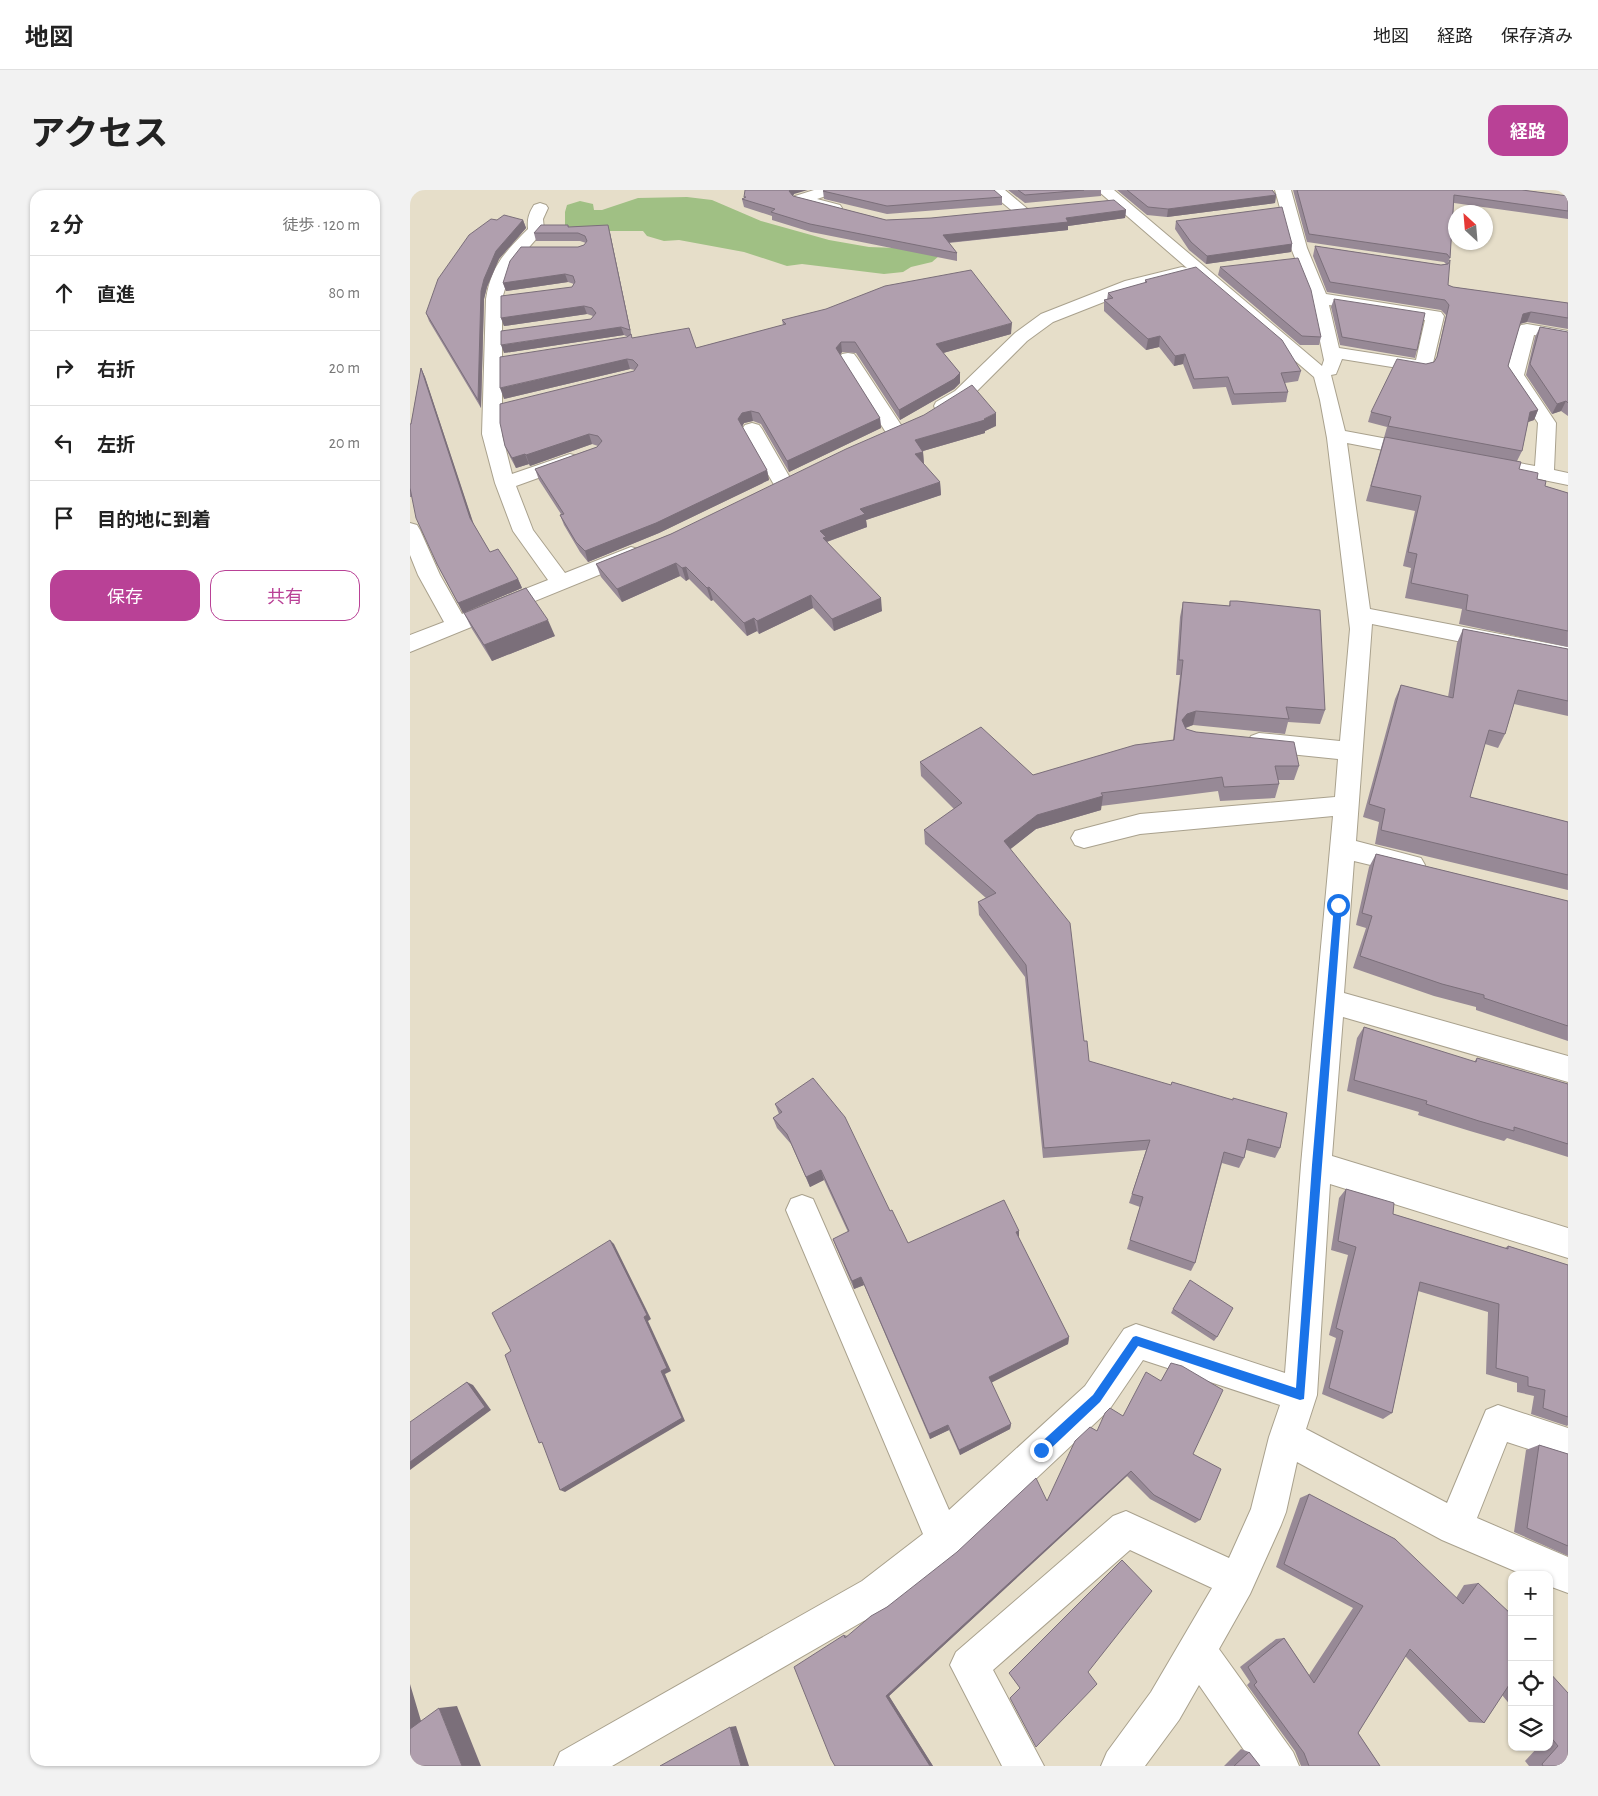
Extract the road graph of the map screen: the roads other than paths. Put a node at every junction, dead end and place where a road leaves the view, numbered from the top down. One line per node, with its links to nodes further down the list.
1 (830, 190): 8 (street)
2 (995, 190): 7 (street)
3 (1283, 190): 10 (street)
4 (1107, 198): 12 (street)
5 (540, 208): 15 (street)
6 (1041, 209): 7 (street)
7 (1022, 211): 9 (street)
8 (850, 212)
9 (1004, 212)
10 (1306, 252): 11 (street); 14 (street)
11 (1285, 260)
12 (1206, 269): 20 (street); 23 (street)
13 (512, 296): 15 (street)
14 (1319, 298): 19 (street); 19 (street)
15 (494, 299): 17 (street)
16 (512, 331): 17 (street)
17 (494, 334): 22 (street)
18 (1568, 336): 31 (street)
19 (1331, 352): 23 (street)
20 (848, 358)
21 (513, 359): 22 (street)
22 (494, 362): 25 (street)
23 (1326, 386): 27 (street)
24 (511, 405): 25 (street)
25 (493, 409): 33 (street)
26 (752, 429): 34 (street)
27 (1336, 435): 28 (street); 38 (street)
28 (1440, 454)
29 (584, 455): 33 (street)
30 (1487, 464): 31 (street)
31 (1544, 474): 32 (street)
32 (1568, 479)
33 (506, 483): 37 (street)
34 (784, 483)
35 (410, 530): 39 (street)
36 (649, 547): 37 (street)
37 (562, 583): 39 (street)
38 (1360, 614): 41 (street); 43 (street)
39 (457, 625): 40 (street)
40 (410, 644)
41 (1568, 655)
42 (1242, 740): 43 (street)
43 (1351, 750): 44 (street)
44 (1346, 805): 45 (street); 46 (street)
45 (1084, 838)
46 (1343, 848): 47 (street); 48 (street)
47 (1437, 871)
48 (1330, 1002): 49 (street); 50 (street)
49 (1568, 1069)
50 (1316, 1165): 52 (street); 53 (street)
51 (802, 1210): 57 (street)
52 (1568, 1243)
53 (1300, 1395): 54 (street); 57 (street)
54 (1286, 1436): 56 (street); 59 (street)
55 (1568, 1445): 56 (street)
56 (1455, 1527): 58 (street)
57 (944, 1540): 61 (street)
58 (1568, 1575)
59 (1237, 1582): 60 (street); 62 (street)
60 (1196, 1650): 63 (street); 64 (street)
61 (574, 1766)
62 (1024, 1766)
63 (1121, 1766)
64 (1278, 1766)

